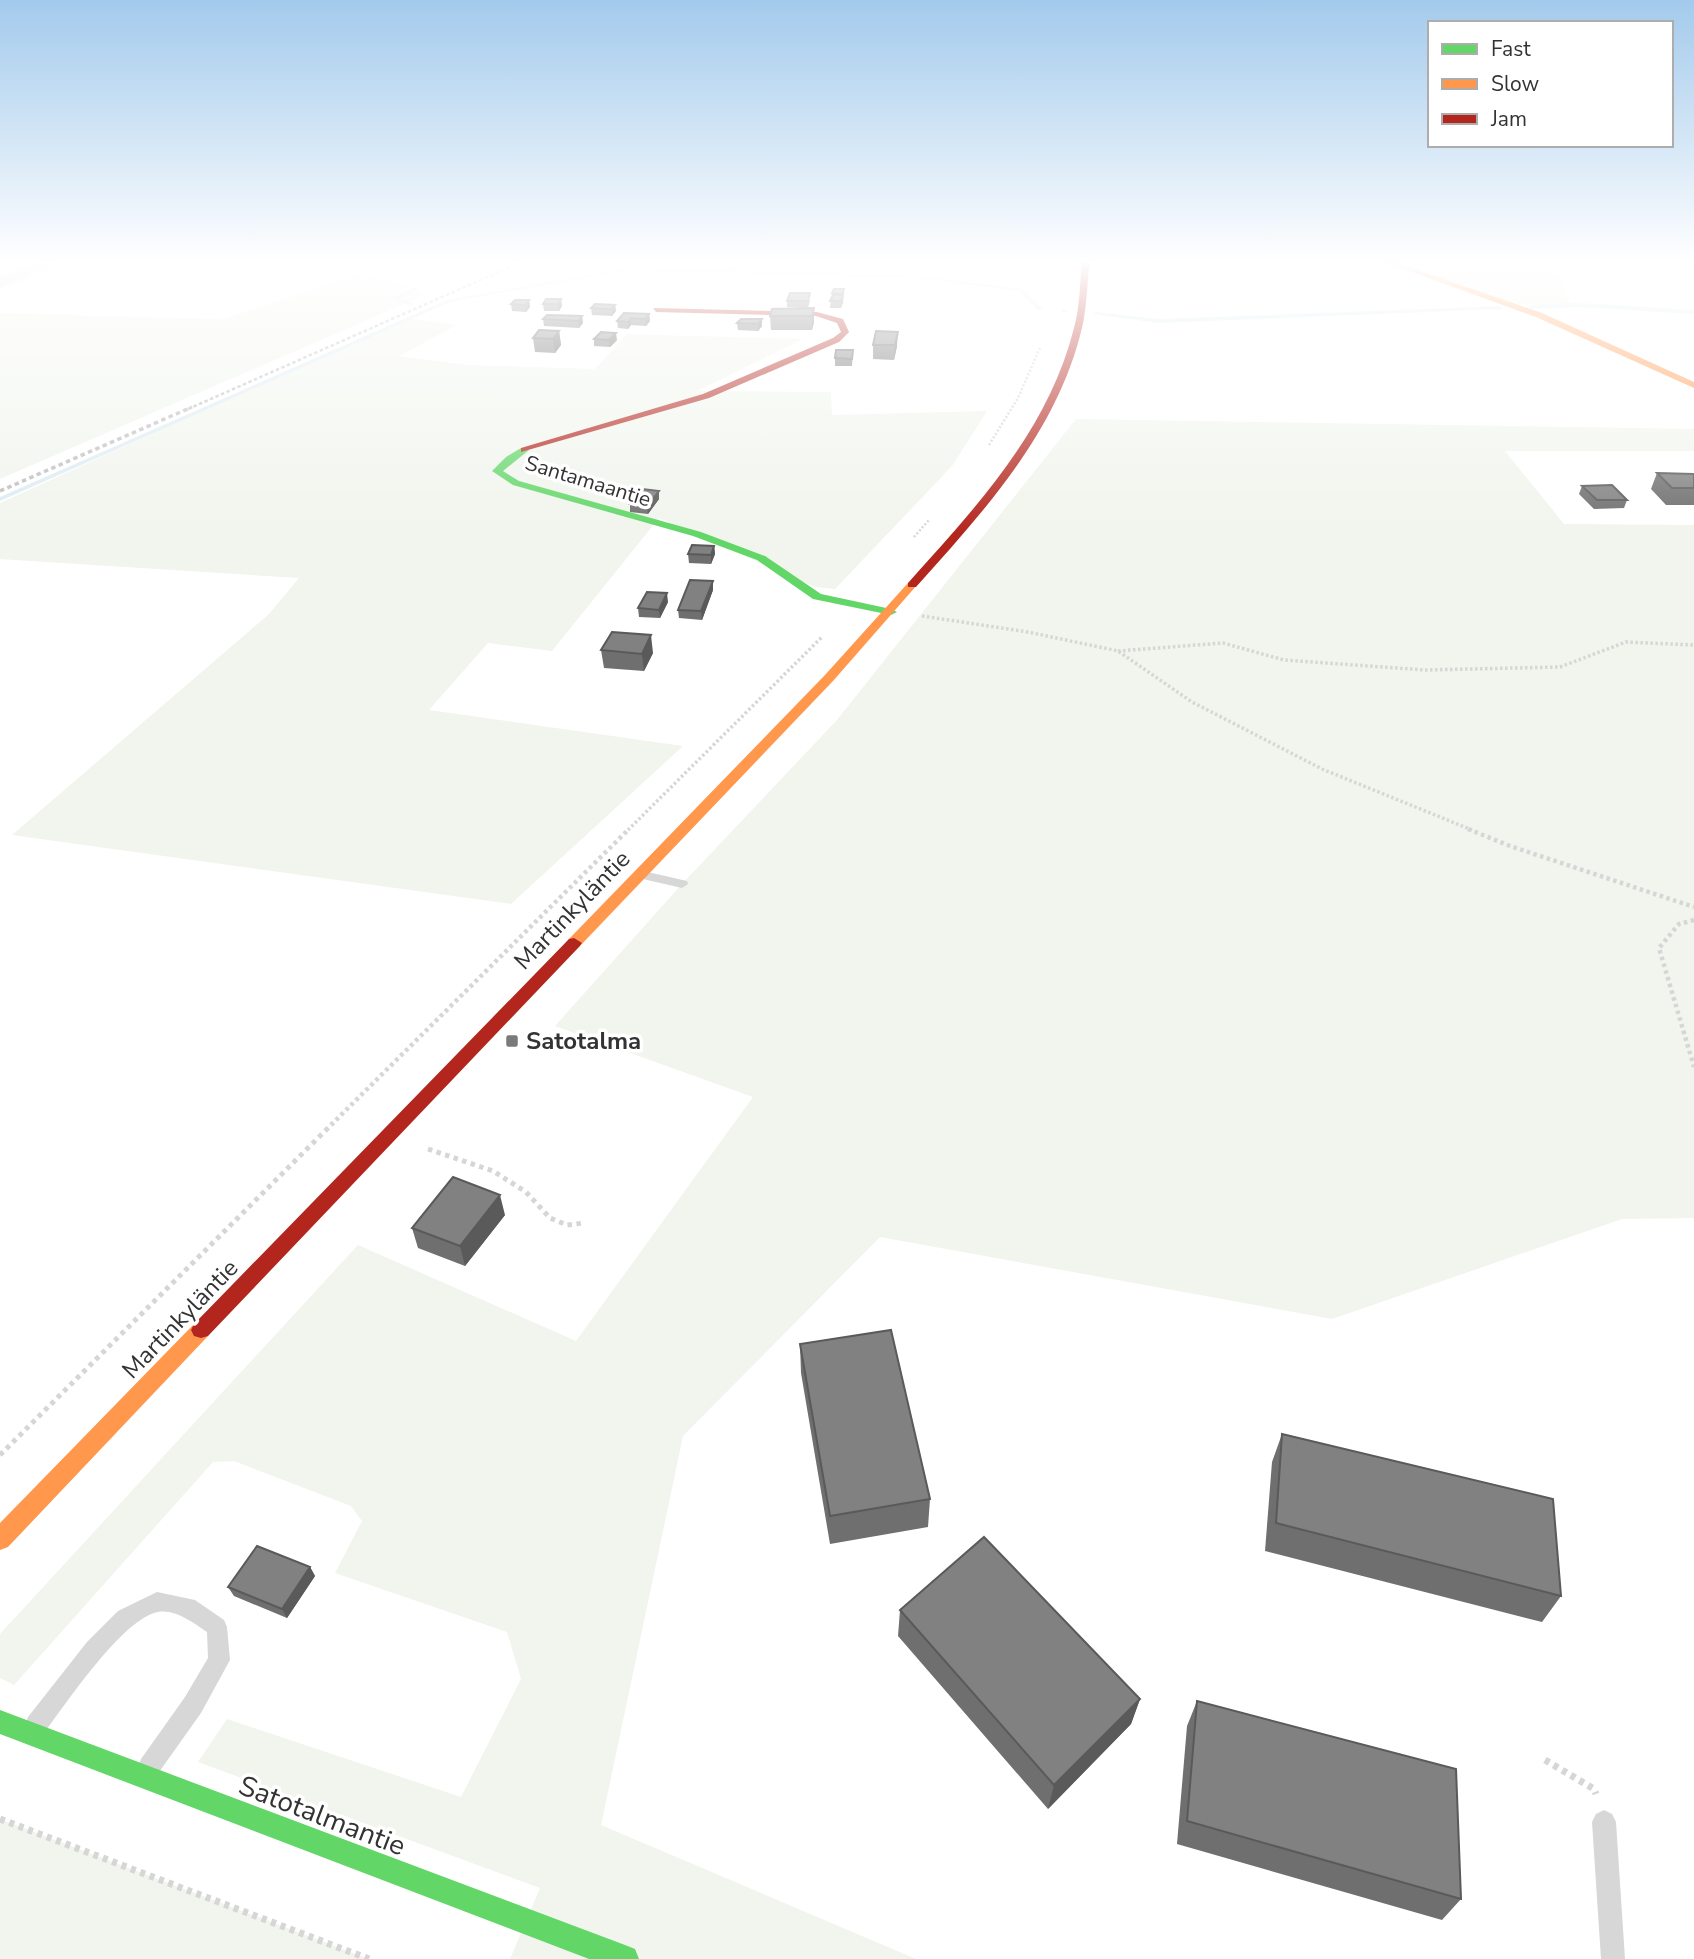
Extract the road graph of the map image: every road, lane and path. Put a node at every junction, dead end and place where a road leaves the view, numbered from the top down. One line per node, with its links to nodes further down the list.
1 (812, 350): 9 (street, Santamaantie)
2 (1039, 350): 6 (path)
3 (1069, 350): 10 (street, Martinkyläntie)
4 (1620, 350): 5 (street)
5 (1694, 385)
6 (989, 446)
7 (937, 510): 8 (path)
8 (909, 541)
9 (853, 603): 10 (street, Santamaantie); 20 (path)
10 (891, 612): 12 (path); 13 (street, Martinkyläntie)
11 (1694, 645): 12 (path)
12 (1118, 651): 15 (path)
13 (638, 874): 14 (lane); 18 (street, Martinkyläntie)
14 (682, 884)
15 (1694, 907)
16 (1694, 920): 17 (path)
17 (1694, 1067)
18 (387, 1137): 19 (path); 21 (street, Martinkyläntie)
19 (583, 1223)
20 (0, 1455)
21 (0, 1539)
22 (0, 1722): 23 (street, Satotalmantie)
23 (28, 1734): 25 (street, Satotalmantie); 25 (lane)
24 (1545, 1760): 27 (path)
25 (142, 1777): 29 (street, Satotalmantie)
26 (0, 1819): 28 (path)
27 (1604, 1822): 30 (lane)
28 (369, 1959)
29 (625, 1959)
30 (1614, 1959)

